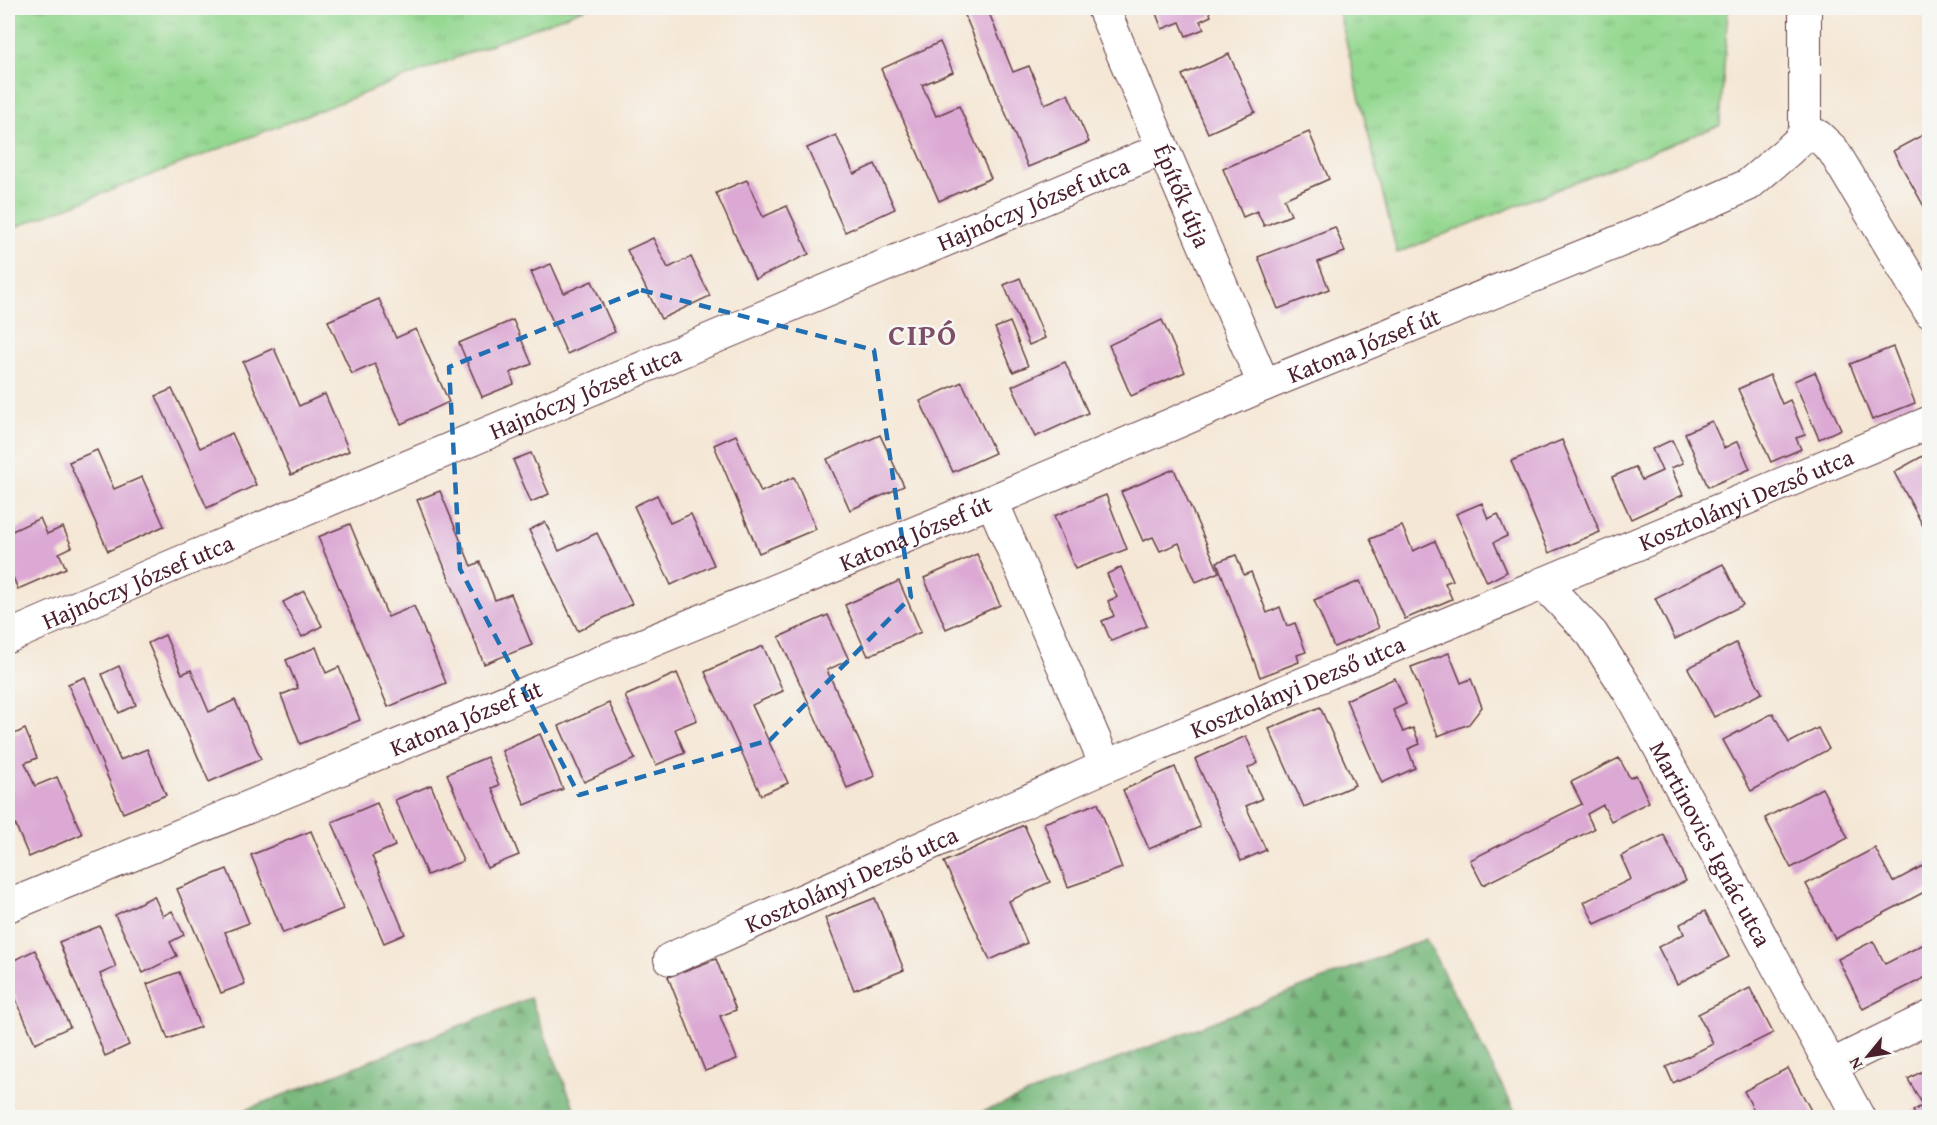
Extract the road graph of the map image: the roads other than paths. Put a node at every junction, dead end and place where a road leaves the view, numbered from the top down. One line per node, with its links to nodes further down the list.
1 (1103, 8): 4 (street, Építők útja)
2 (1805, 8): 3 (street)
3 (1805, 130): 5 (street); 6 (street, Katona József út)
4 (1162, 149): 6 (street, Építők útja); 10 (street, Hajnóczy József utca)
5 (1929, 312)
6 (1264, 385): 8 (street, Katona József út)
7 (1929, 422): 9 (street, Kosztolányi Dezső utca)
8 (992, 501): 11 (street); 12 (street, Katona József út)
9 (1544, 583): 11 (street, Kosztolányi Dezső utca); 15 (street, Martinovics Ignác utca)
10 (8, 637)
11 (1106, 766): 13 (street, Kosztolányi Dezső utca)
12 (8, 906)
13 (670, 959)
14 (1929, 1017): 15 (street)
15 (1832, 1065): 16 (street, Martinovics Ignác utca)
16 (1859, 1118)

